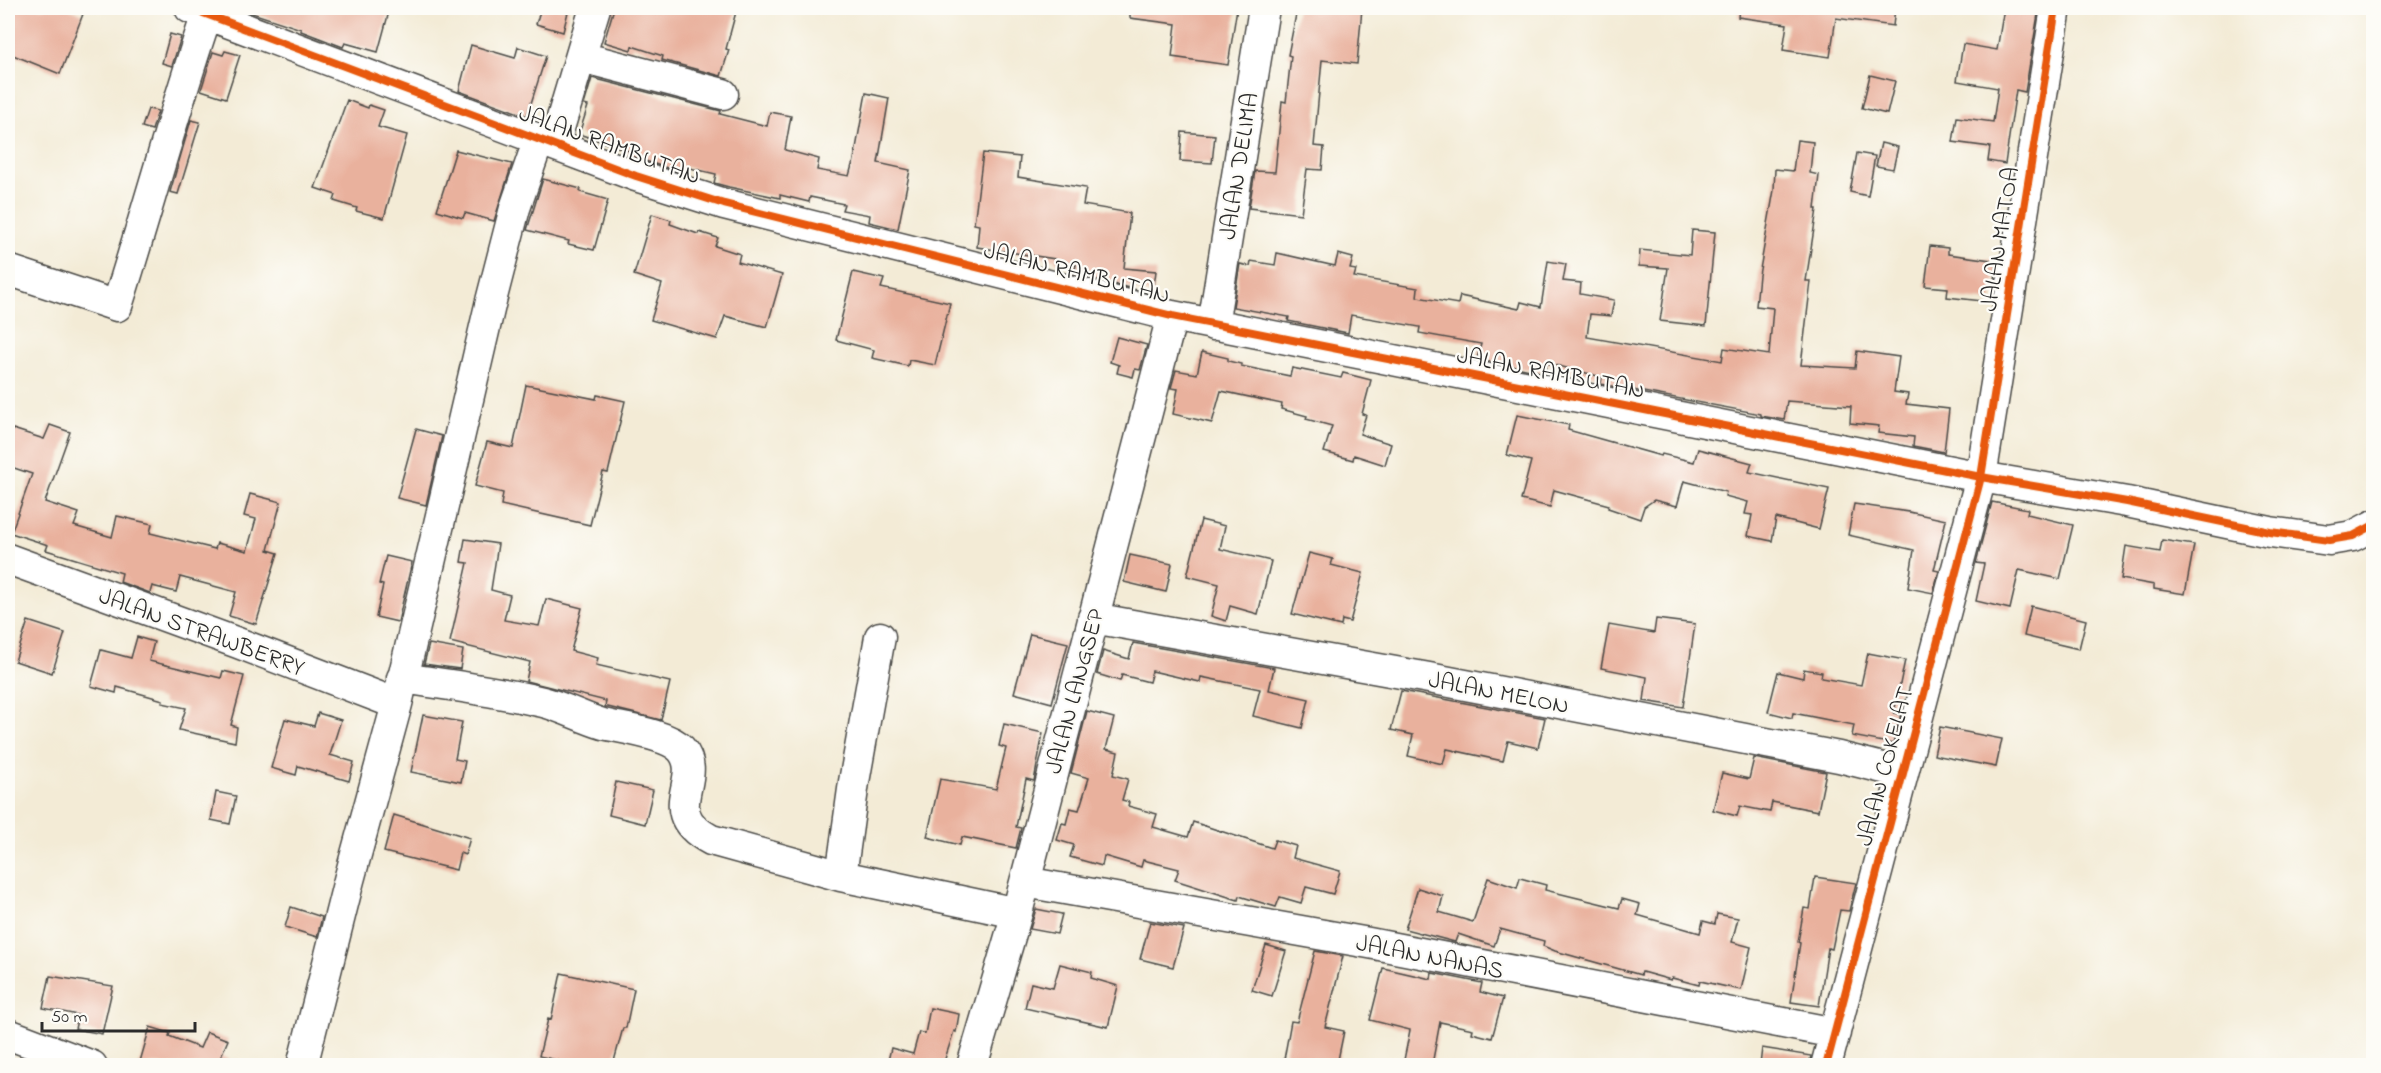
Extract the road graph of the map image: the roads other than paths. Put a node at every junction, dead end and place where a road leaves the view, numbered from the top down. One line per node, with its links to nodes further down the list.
1 (595, 8): 5 (street)
2 (1264, 8): 10 (street, JALAN DELIMA)
3 (2056, 8): 11 (street, JALAN MATOA)
4 (199, 11): 7 (street, JALAN RAMBUTAN); 8 (street)
5 (581, 57): 6 (street); 7 (street)
6 (723, 94)
7 (546, 142): 9 (street, JALAN RAMBUTAN); 16 (street)
8 (8, 270)
9 (1172, 316): 10 (street, JALAN RAMBUTAN); 14 (street, JALAN LANGSEP)
10 (1213, 325): 11 (street, JALAN RAMBUTAN)
11 (1981, 477): 12 (street, JALAN RAMBUTAN); 17 (street, JALAN COKELAT)
12 (2373, 525)
13 (8, 560): 16 (street, JALAN STRAWBERRY)
14 (1093, 618): 17 (street, JALAN MELON); 19 (street, JALAN LANGSEP)
15 (880, 637): 18 (street)
16 (399, 691): 18 (street, JALAN STRAWBERRY); 24 (street)
17 (1903, 773): 21 (street, JALAN COKELAT)
18 (841, 876): 20 (street, JALAN STRAWBERRY)
19 (1024, 882): 20 (street, JALAN LANGSEP); 21 (street, JALAN NANAS)
20 (1017, 913): 25 (street, JALAN LANGSEP)
21 (1835, 1033): 26 (street, JALAN COKELAT)
22 (8, 1034): 23 (street)
23 (92, 1065)
24 (302, 1065)
25 (972, 1065)
26 (1826, 1065)

